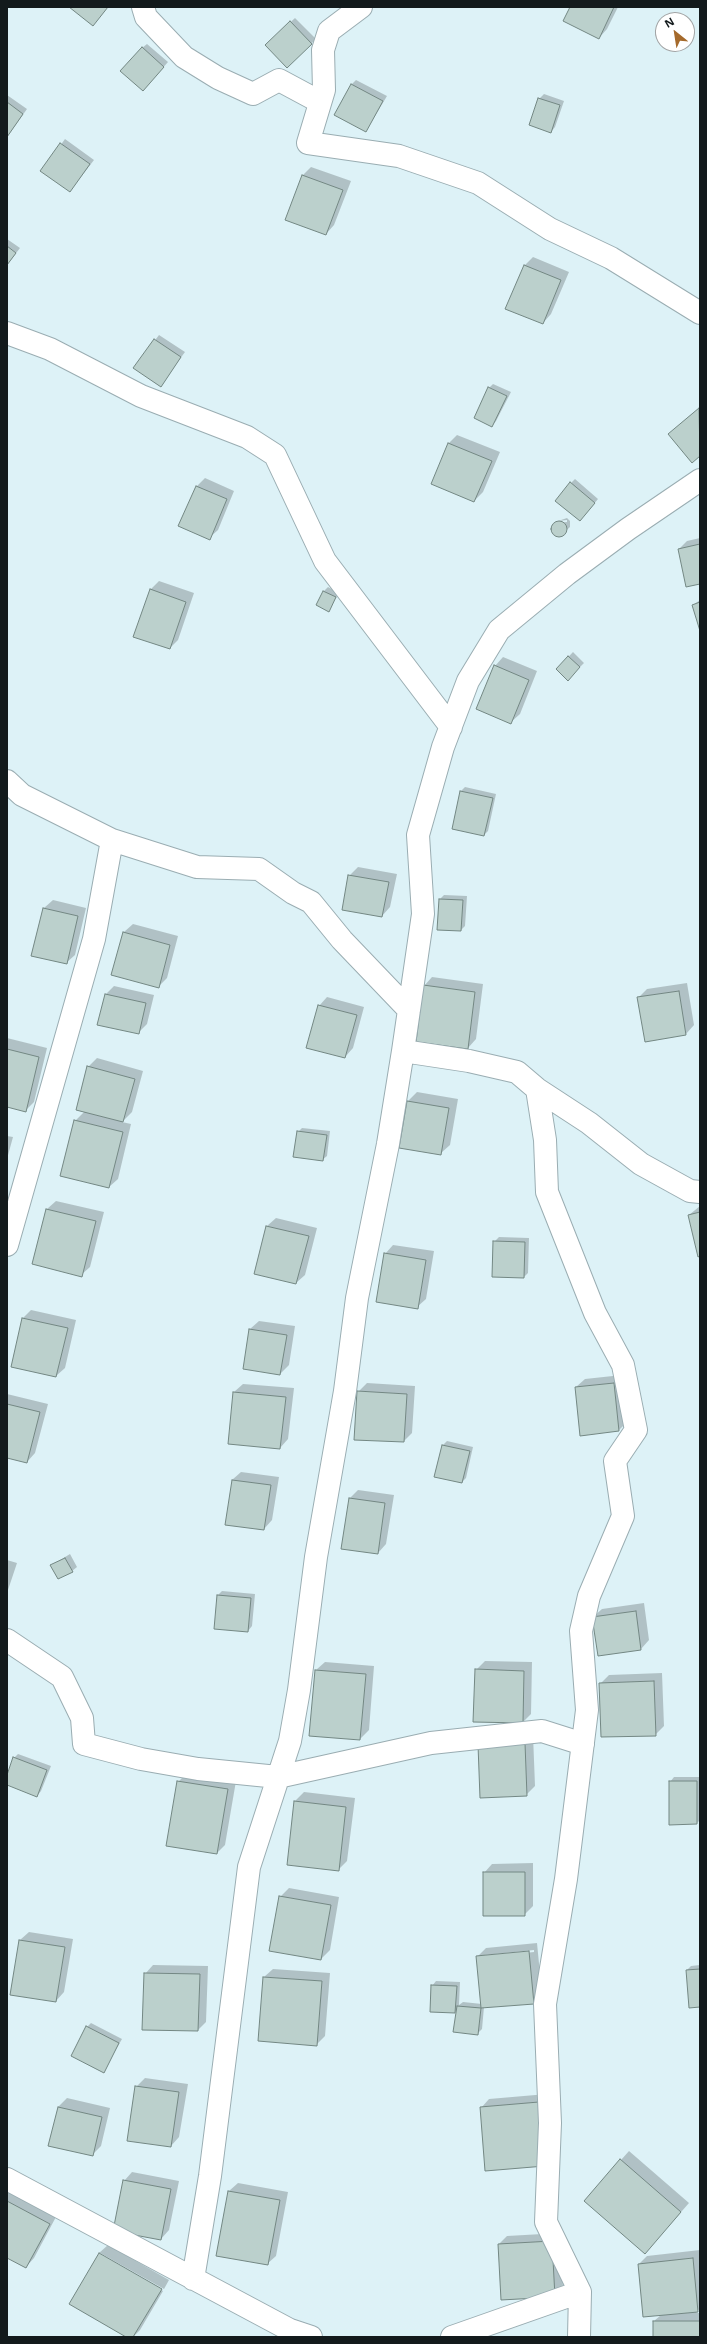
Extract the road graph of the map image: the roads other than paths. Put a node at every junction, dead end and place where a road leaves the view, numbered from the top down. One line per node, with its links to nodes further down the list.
1 (144, 7): 3 (street)
2 (361, 7): 3 (street)
3 (320, 102): 4 (street)
4 (700, 313)
5 (7, 333): 7 (street)
6 (700, 480): 7 (street)
7 (451, 727): 10 (street)
8 (7, 781): 9 (street)
9 (112, 840): 10 (street); 14 (street)
10 (409, 1010): 11 (street)
11 (403, 1051): 12 (street); 17 (street)
12 (537, 1089): 13 (street); 16 (street)
13 (700, 1192)
14 (7, 1245)
15 (7, 1640): 17 (street)
16 (583, 1744): 17 (street); 20 (street)
17 (278, 1777): 19 (street)
18 (7, 2179): 19 (street)
19 (193, 2279): 21 (street)
20 (580, 2292): 22 (street); 23 (street)
21 (311, 2337)
22 (452, 2337)
23 (579, 2337)

